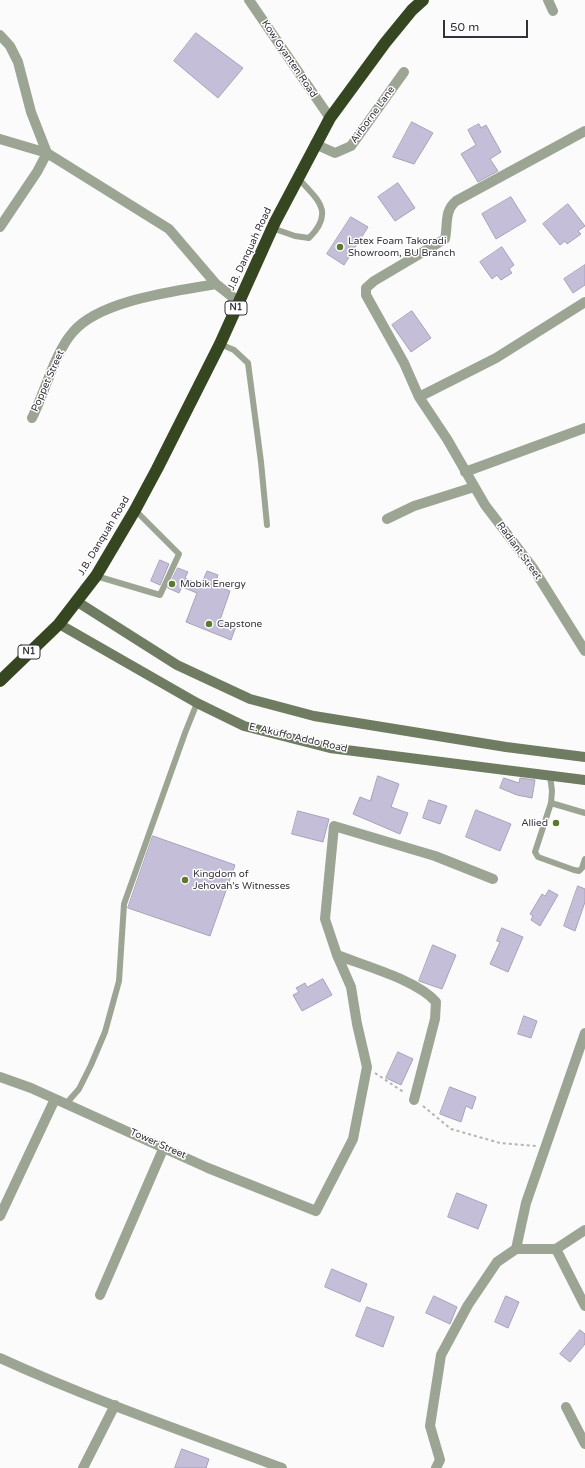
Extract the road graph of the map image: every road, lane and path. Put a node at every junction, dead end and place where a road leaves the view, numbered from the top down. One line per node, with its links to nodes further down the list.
1 (249, 0): 7 (street, Kow Gyanten Road)
2 (423, 0): 7 (highway, J.B. Danquah Road / N1)
3 (548, 0): 4 (street)
4 (553, 11)
5 (0, 35): 11 (street)
6 (404, 72): 10 (street, Airborne Lane)
7 (330, 118): 10 (highway, J.B. Danquah Road / N1)
8 (585, 131): 19 (street, Radiant Street)
9 (0, 139): 11 (street)
10 (315, 144): 12 (highway, J.B. Danquah Road / N1)
11 (47, 153): 13 (street); 15 (street)
12 (298, 178): 14 (highway, J.B. Danquah Road / N1); 14 (lane)
13 (0, 227)
14 (272, 228): 16 (highway, J.B. Danquah Road / N1)
15 (216, 284): 16 (street); 20 (street, Poppet Street)
16 (239, 302): 18 (highway, J.B. Danquah Road / N1)
17 (585, 302): 19 (street)
18 (220, 344): 24 (highway, J.B. Danquah Road / N1); 26 (lane)
19 (419, 397): 22 (street, Radiant Street)
20 (32, 418)
21 (585, 428): 22 (street)
22 (465, 472): 23 (street, Radiant Street)
23 (474, 487): 25 (street); 30 (street, Radiant Street)
24 (135, 510): 27 (highway, J.B. Danquah Road / N1); 27 (lane)
25 (387, 519)
26 (267, 525)
27 (96, 576): 28 (highway, J.B. Danquah Road / N1)
28 (76, 602): 29 (highway, J.B. Danquah Road / N1); 33 (main road)
29 (59, 624): 31 (highway, N1); 32 (main road, E. Akuffo Addo Road)
30 (585, 651)
31 (0, 681)
32 (197, 703): 34 (main road, E. Akuffo Addo Road); 46 (lane)
33 (585, 757)
34 (550, 776): 35 (main road, E. Akuffo Addo Road); 36 (lane)
35 (585, 780)
36 (551, 803): 37 (lane); 38 (lane)
37 (585, 813)
38 (585, 859)
39 (492, 880): 40 (street)
40 (337, 955): 42 (street); 45 (street)
41 (585, 1033): 47 (street)
42 (367, 1067): 45 (path); 48 (street, Tower Street)
43 (0, 1077): 44 (street, Tower Street)
44 (55, 1099): 46 (street, Tower Street); 49 (street)
45 (414, 1100): 47 (path)
46 (65, 1105): 48 (street, Tower Street)
47 (545, 1146): 52 (street)
48 (164, 1147): 53 (street)
49 (0, 1216)
50 (585, 1230): 51 (street)
51 (556, 1249): 52 (street); 54 (street)
52 (516, 1250): 61 (street)
53 (100, 1295)
54 (585, 1306)
55 (0, 1358): 56 (street)
56 (115, 1405): 59 (street); 60 (street)
57 (566, 1407): 58 (street)
58 (585, 1444)
59 (83, 1468)
60 (282, 1468)
61 (436, 1468)

